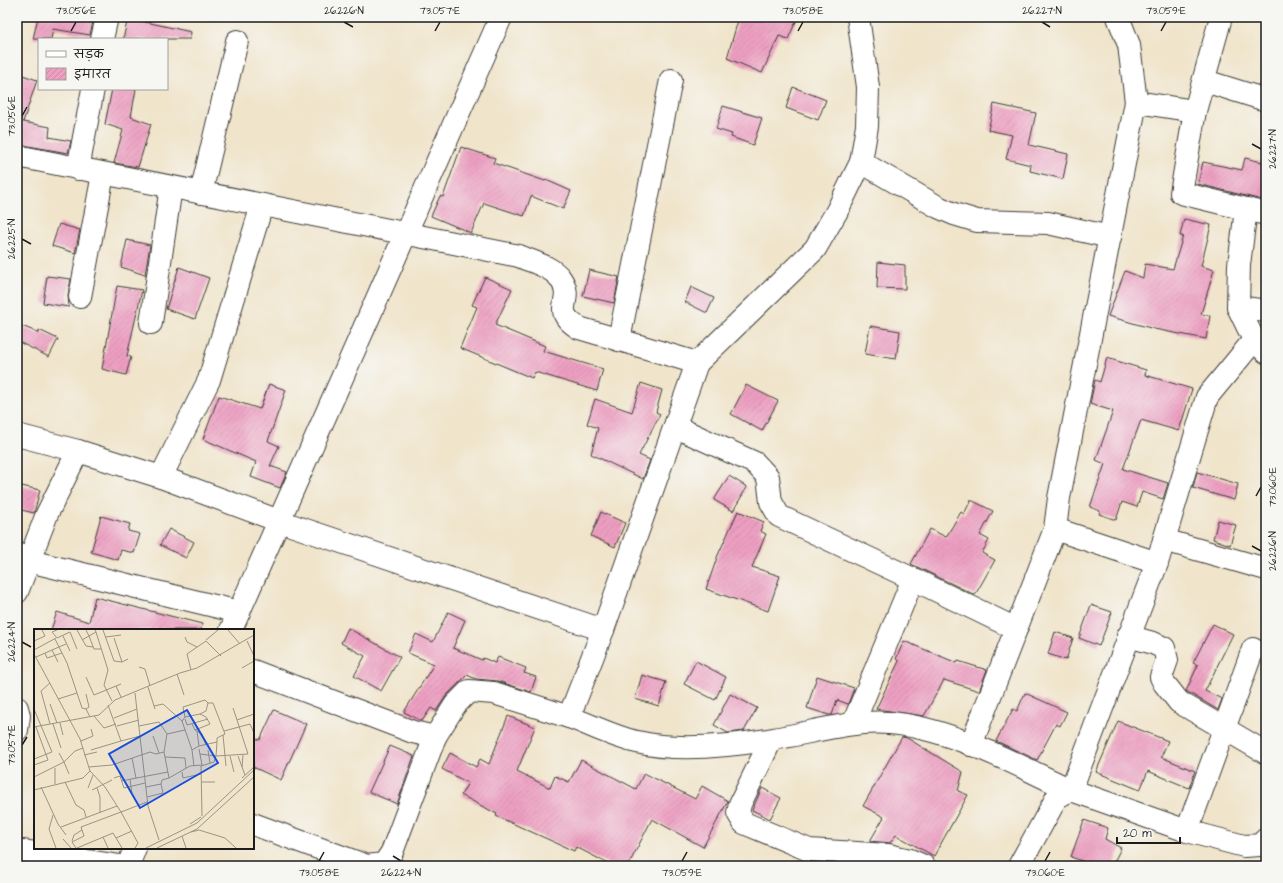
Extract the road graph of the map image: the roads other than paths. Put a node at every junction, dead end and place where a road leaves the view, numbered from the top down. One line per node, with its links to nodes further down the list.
1 (106, 17): 6 (street)
2 (501, 17): 22 (street)
3 (858, 17): 15 (street)
4 (1118, 17): 12 (street)
5 (1221, 17): 9 (street)
6 (102, 38)
7 (237, 41): 19 (street)
8 (672, 80): 28 (street)
9 (1205, 81): 11 (street); 13 (street)
10 (93, 90): 16 (street)
11 (1266, 100)
12 (1136, 102): 13 (street); 23 (street)
13 (1195, 112): 21 (street)
14 (17, 156): 16 (street)
15 (861, 162): 23 (street); 30 (street)
16 (78, 169): 17 (street)
17 (103, 174): 18 (street); 24 (street)
18 (171, 188): 19 (street); 27 (street)
19 (200, 193): 20 (street)
20 (262, 205): 22 (street); 34 (street)
21 (1256, 211): 25 (street)
22 (406, 233): 28 (street); 35 (street)
23 (1110, 237): 36 (street)
24 (80, 297)
25 (1238, 307): 26 (street); 29 (street)
26 (1266, 311)
27 (151, 323)
28 (619, 340): 30 (street)
29 (1260, 346): 37 (street)
30 (697, 363): 31 (street)
31 (676, 428): 41 (street); 45 (street)
32 (17, 435): 33 (street)
33 (78, 451): 34 (street); 38 (street)
34 (161, 477): 35 (street)
35 (279, 521): 43 (street); 45 (street)
36 (1055, 529): 39 (street); 44 (street)
37 (1164, 540): 39 (street); 40 (street)
38 (23, 558): 42 (street); 43 (street)
39 (1157, 563): 46 (street)
40 (1266, 569)
41 (913, 579): 44 (street); 51 (street)
42 (17, 592)
43 (235, 621)
44 (1016, 629): 56 (street)
45 (603, 630): 50 (street)
46 (1128, 636): 52 (street); 58 (street)
47 (1252, 649): 52 (street)
48 (254, 671): 54 (street)
49 (17, 708): 53 (street)
50 (569, 717): 54 (street); 55 (street)
51 (853, 724): 55 (street); 56 (street)
52 (1225, 729): 57 (street); 60 (street)
53 (17, 730)
54 (435, 737): 66 (street)
55 (771, 740): 67 (street)
56 (971, 745): 58 (street)
57 (1266, 753)
58 (1070, 790): 60 (street); 68 (street)
59 (254, 824): 66 (street)
60 (1187, 831): 61 (street)
61 (1266, 839)
62 (136, 849): 65 (street)
63 (17, 850): 64 (street)
64 (120, 866)
65 (128, 866)
66 (367, 866)
67 (924, 866)
68 (1019, 866)

